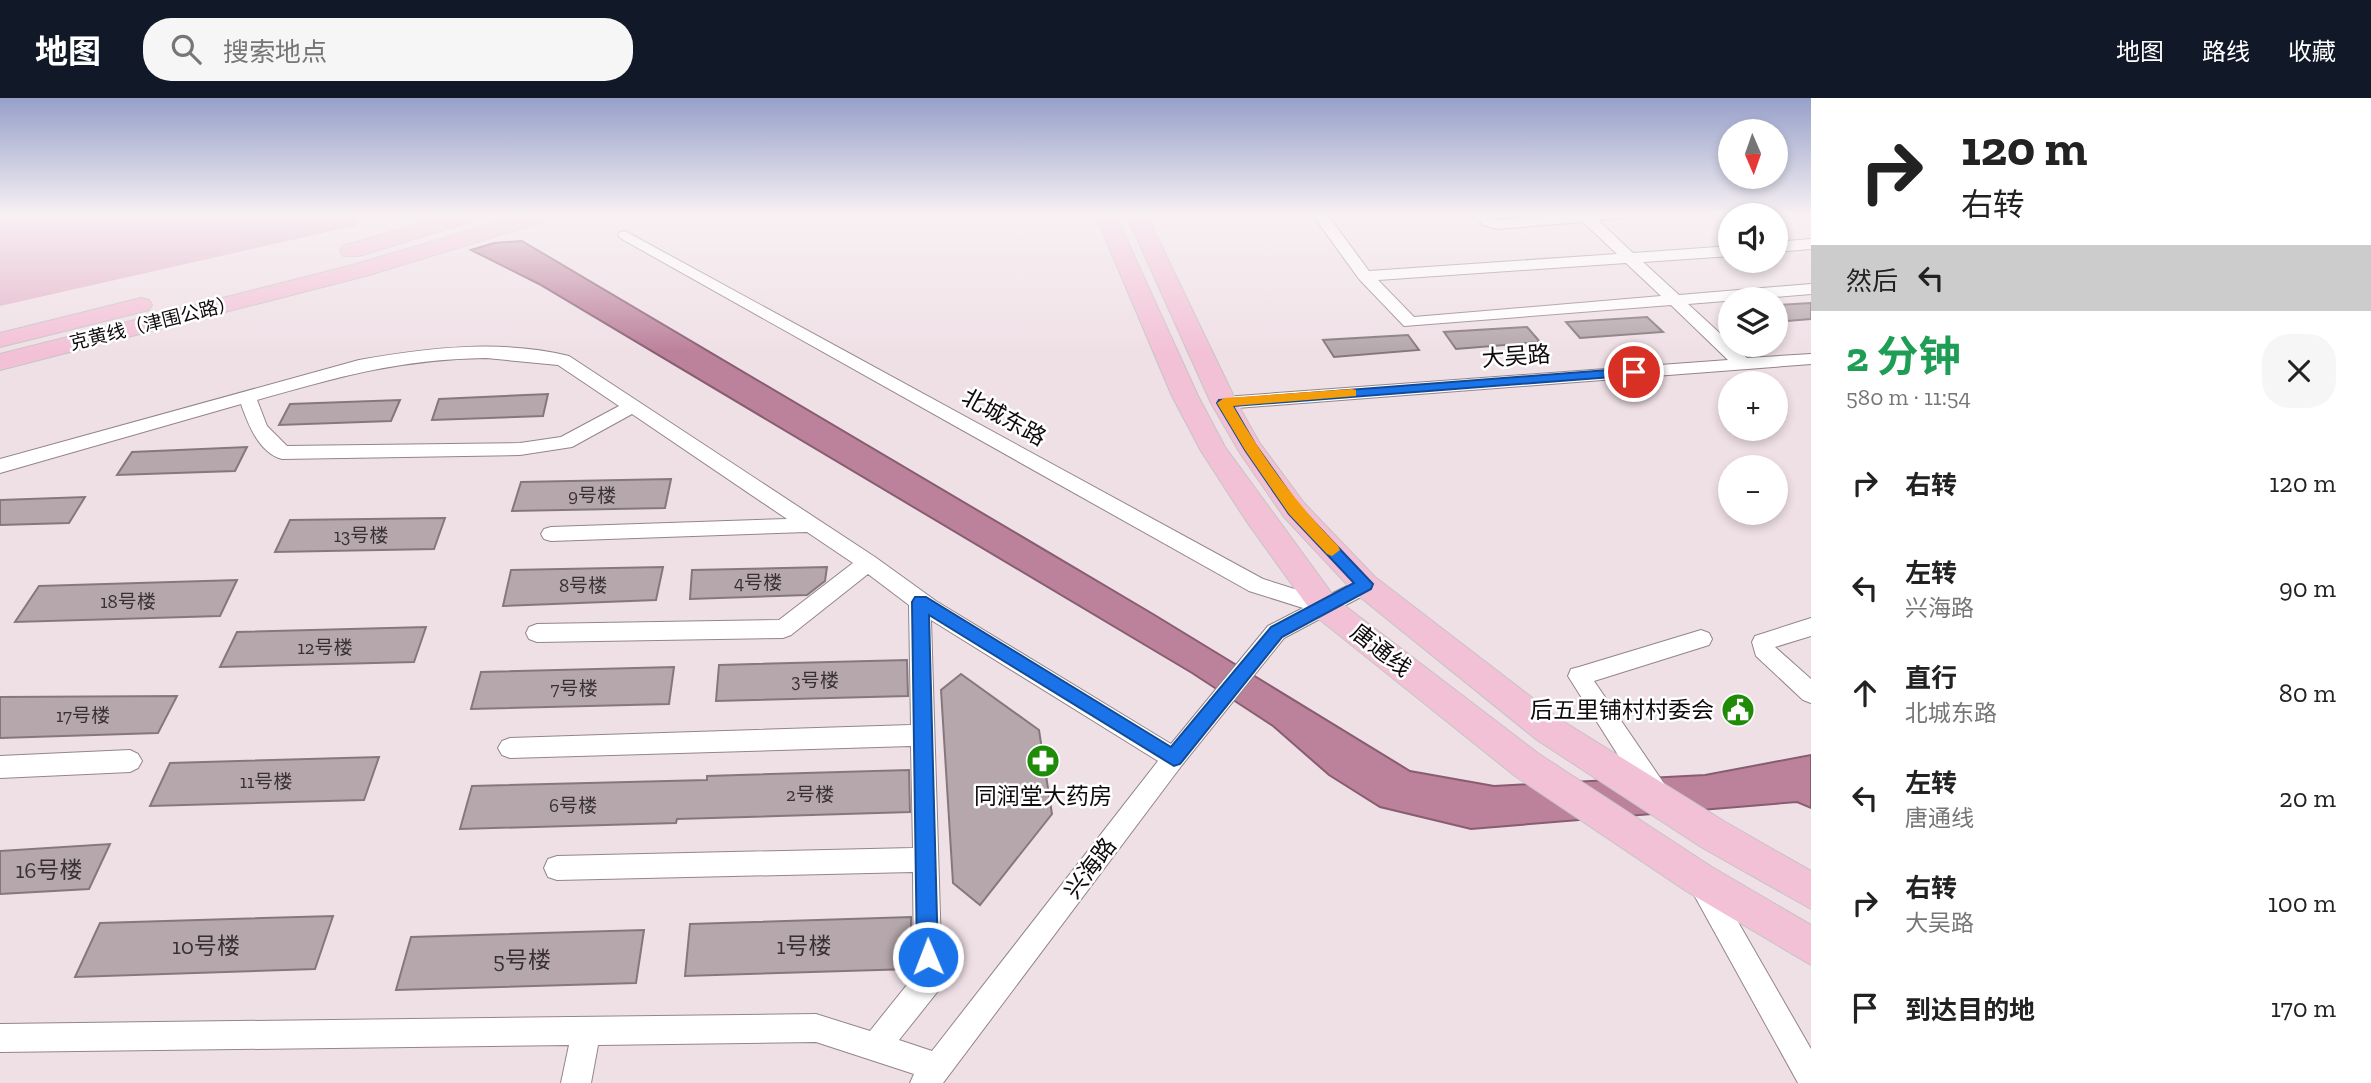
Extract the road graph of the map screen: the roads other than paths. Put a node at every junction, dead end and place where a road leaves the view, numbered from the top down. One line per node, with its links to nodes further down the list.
1 (315, 260): 12 (highway, 克黄线（津围公路）)
2 (395, 260): 14 (highway, 克黄线（津围公路）)
3 (670, 260): 25 (street, 北城东路)
4 (1125, 260): 25 (highway, 唐通线)
5 (1157, 260): 17 (highway, 唐通线)
6 (1353, 260): 9 (street)
7 (1615, 260): 9 (street)
8 (1631, 260): 11 (street)
9 (1365, 276): 11 (street)
10 (1811, 289): 11 (street)
11 (1675, 300): 15 (street)
12 (0, 340)
13 (1811, 359): 15 (street, 大吴路)
14 (0, 362)
15 (1743, 363): 17 (street, 大吴路)
16 (247, 397): 18 (street); 18 (street); 19 (street)
17 (1224, 403): 23 (highway, 唐通线)
18 (633, 407): 20 (street)
19 (0, 466)
20 (811, 525): 21 (street); 22 (street)
21 (551, 534)
22 (868, 563): 24 (street); 27 (street)
23 (1365, 584): 25 (street); 35 (highway, 唐通线)
24 (920, 602): 30 (street); 32 (street)
25 (1325, 607): 32 (street, 兴海路); 38 (highway, 唐通线)
26 (1811, 627): 29 (street)
27 (537, 633)
28 (1701, 639): 35 (street)
29 (1811, 693)
30 (923, 735): 31 (street); 36 (street)
31 (510, 748)
32 (1174, 758): 44 (street, 兴海路)
33 (130, 761): 34 (street)
34 (0, 767)
35 (1661, 801): 39 (highway, 唐通线)
36 (926, 860): 37 (street); 43 (street)
37 (557, 868)
38 (1699, 879): 40 (highway, 唐通线); 45 (street)
39 (1811, 891)
40 (1811, 946)
41 (586, 1031): 42 (street); 43 (street); 46 (street)
42 (0, 1038)
43 (875, 1047): 44 (street)
44 (931, 1075)
45 (1811, 1077)
46 (576, 1083)

